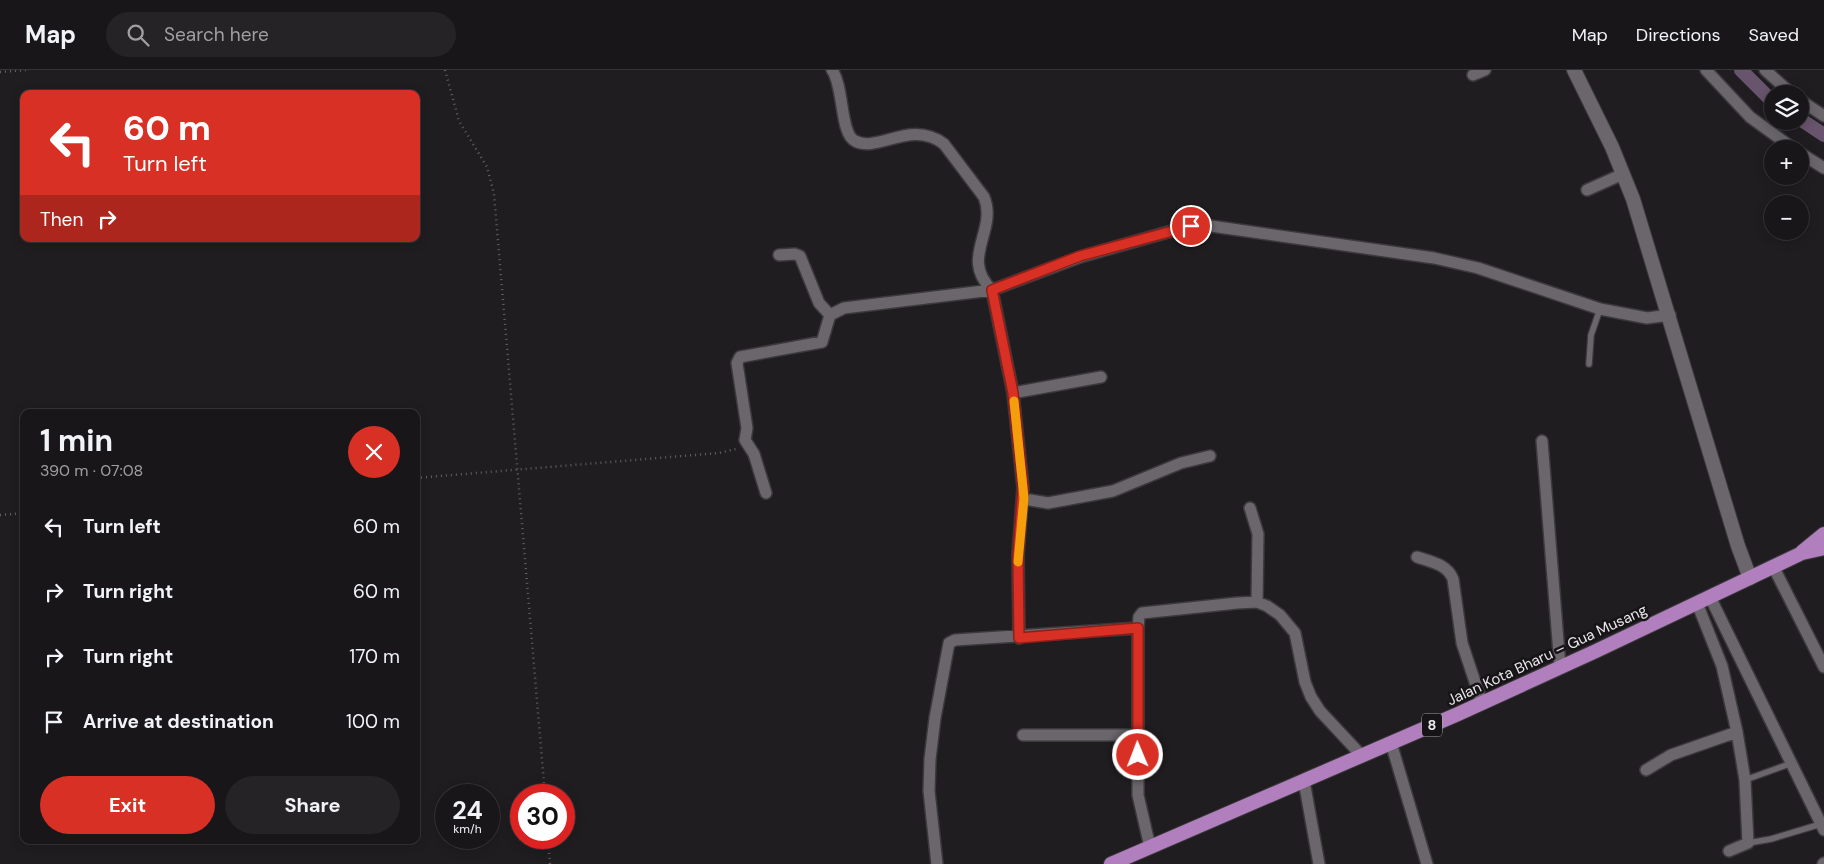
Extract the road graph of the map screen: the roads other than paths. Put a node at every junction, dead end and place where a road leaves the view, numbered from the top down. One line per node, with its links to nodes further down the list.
1 (832, 70): 16 (street)
2 (1485, 70): 6 (street)
3 (1574, 70): 13 (main road)
4 (1706, 70): 10 (street)
5 (1765, 70): 7 (street)
6 (1474, 75)
7 (1782, 85)
8 (1809, 106): 9 (street)
9 (1824, 116)
10 (1782, 140)
11 (1809, 159): 12 (street)
12 (1824, 168)
13 (1623, 174): 14 (street); 19 (main road)
14 (1587, 190)
15 (779, 255): 18 (street)
16 (992, 290): 17 (street); 18 (street); 22 (street)
17 (1600, 309): 19 (street); 20 (lane)
18 (830, 315): 25 (street)
19 (1670, 316): 33 (main road)
20 (1590, 364)
21 (1101, 376): 22 (street)
22 (1013, 393): 26 (street)
23 (1542, 441): 39 (street)
24 (1210, 456): 26 (street)
25 (766, 493)
26 (1024, 498): 38 (street)
27 (1250, 508): 35 (street)
28 (1824, 534): 30 (main road, Jalan Kota Bharu – Gua Musang / 8)
29 (1824, 548): 30 (main road, Jalan Kota Bharu – Gua Musang / 8)
30 (1802, 553): 32 (main road, Jalan Kota Bharu – Gua Musang / 8)
31 (1417, 557): 41 (street)
32 (1773, 566): 33 (main road, Jalan Kota Bharu – Gua Musang / 8); 40 (street)
33 (1750, 578): 34 (main road, Jalan Kota Bharu – Gua Musang / 8)
34 (1710, 597): 36 (main road, Jalan Kota Bharu – Gua Musang / 8); 47 (street)
35 (1257, 602): 37 (street); 46 (street)
36 (1697, 603): 39 (main road, Jalan Kota Bharu – Gua Musang / 8); 42 (street)
37 (1138, 628): 38 (street); 44 (street)
38 (1019, 638): 55 (street)
39 (1560, 666): 41 (main road, Jalan Kota Bharu – Gua Musang / 8)
40 (1824, 667)
41 (1482, 703): 45 (main road, Jalan Kota Bharu – Gua Musang / 8)
42 (1737, 732): 48 (street); 49 (street)
43 (1023, 735): 44 (street)
44 (1138, 735): 53 (street)
45 (1391, 743): 46 (main road, Jalan Kota Bharu – Gua Musang / 8); 58 (street)
46 (1362, 756): 50 (main road, Jalan Kota Bharu – Gua Musang / 8)
47 (1792, 763): 49 (lane); 51 (street)
48 (1646, 770)
49 (1745, 780): 52 (street)
50 (1304, 781): 53 (main road, Jalan Kota Bharu – Gua Musang / 8); 57 (street)
51 (1822, 827): 52 (lane)
52 (1748, 843): 54 (street)
53 (1150, 847): 56 (main road, Jalan Kota Bharu – Gua Musang / 8)
54 (1728, 851)
55 (937, 864)
56 (1111, 864)
57 (1319, 864)
58 (1427, 864)

